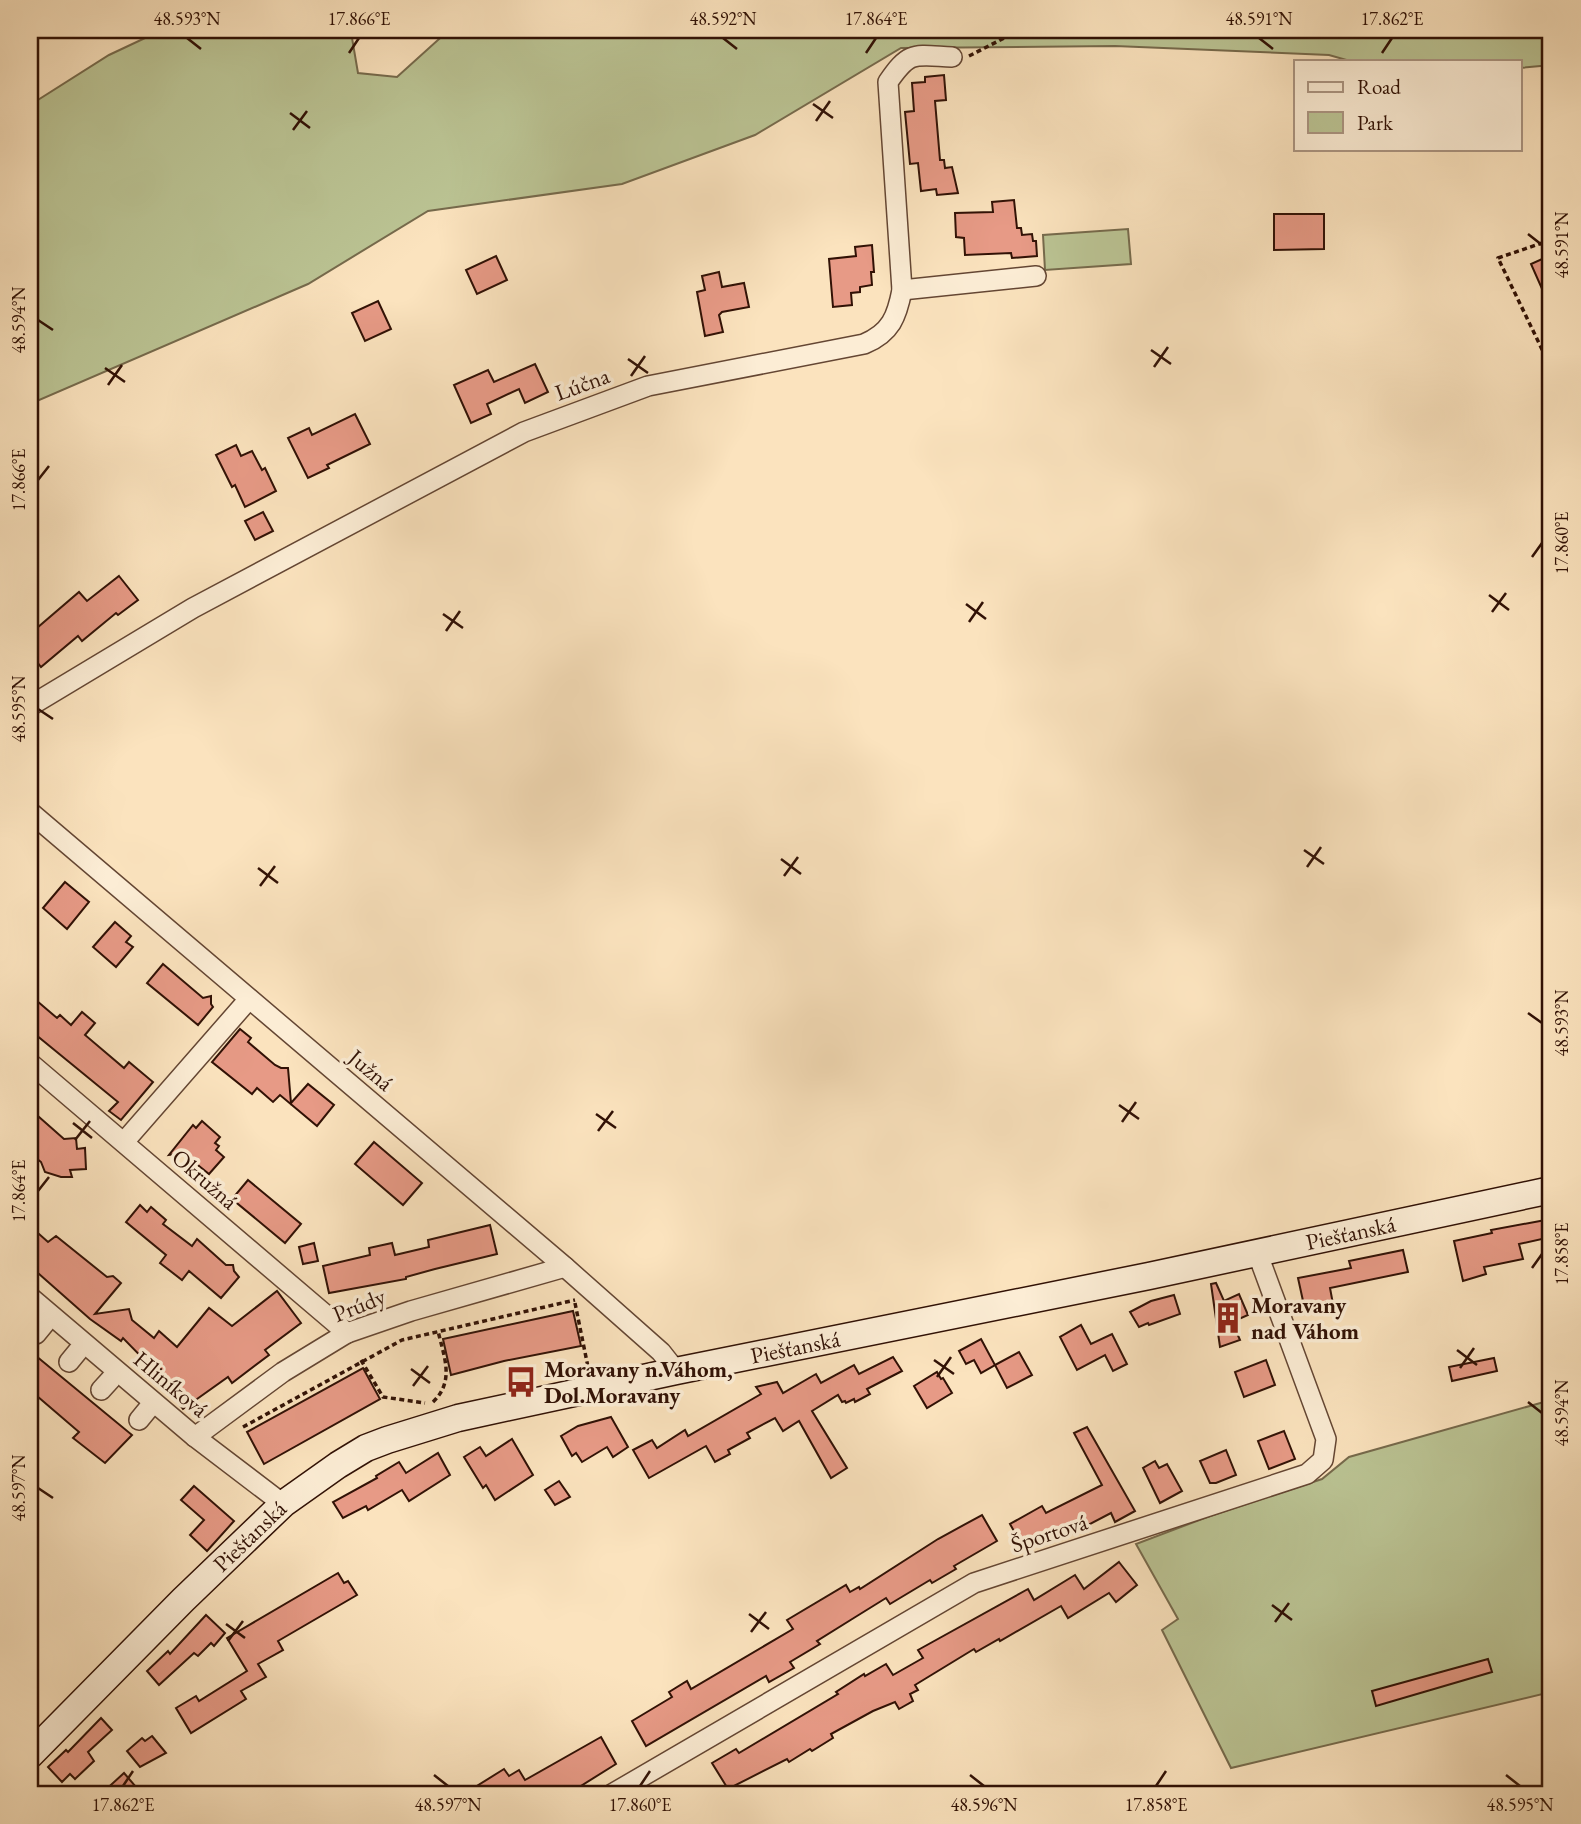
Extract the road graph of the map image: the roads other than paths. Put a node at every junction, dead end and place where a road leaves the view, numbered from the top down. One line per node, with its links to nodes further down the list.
1 (952, 57): 3 (street, Lúčna)
2 (1036, 276): 3 (street)
3 (902, 290): 4 (street, Lúčna)
4 (30, 706)
5 (30, 812): 6 (street, Južná)
6 (249, 999): 8 (street); 11 (street, Južná)
7 (30, 1063): 8 (street, Okružná)
8 (124, 1142): 13 (street, Okružná)
9 (1551, 1190): 10 (main road, Piešťanská)
10 (1257, 1252): 14 (main road, Piešťanská); 18 (street, Športová)
11 (565, 1267): 13 (street, Prúdy); 14 (street, Južná)
12 (30, 1297): 15 (street, Hliníková)
13 (347, 1334): 15 (street, Prúdy)
14 (676, 1371): 16 (main road, Piešťanská)
15 (195, 1437): 16 (street, Hliníková)
16 (283, 1504): 17 (main road, Piešťanská)
17 (30, 1755)
18 (612, 1794)

